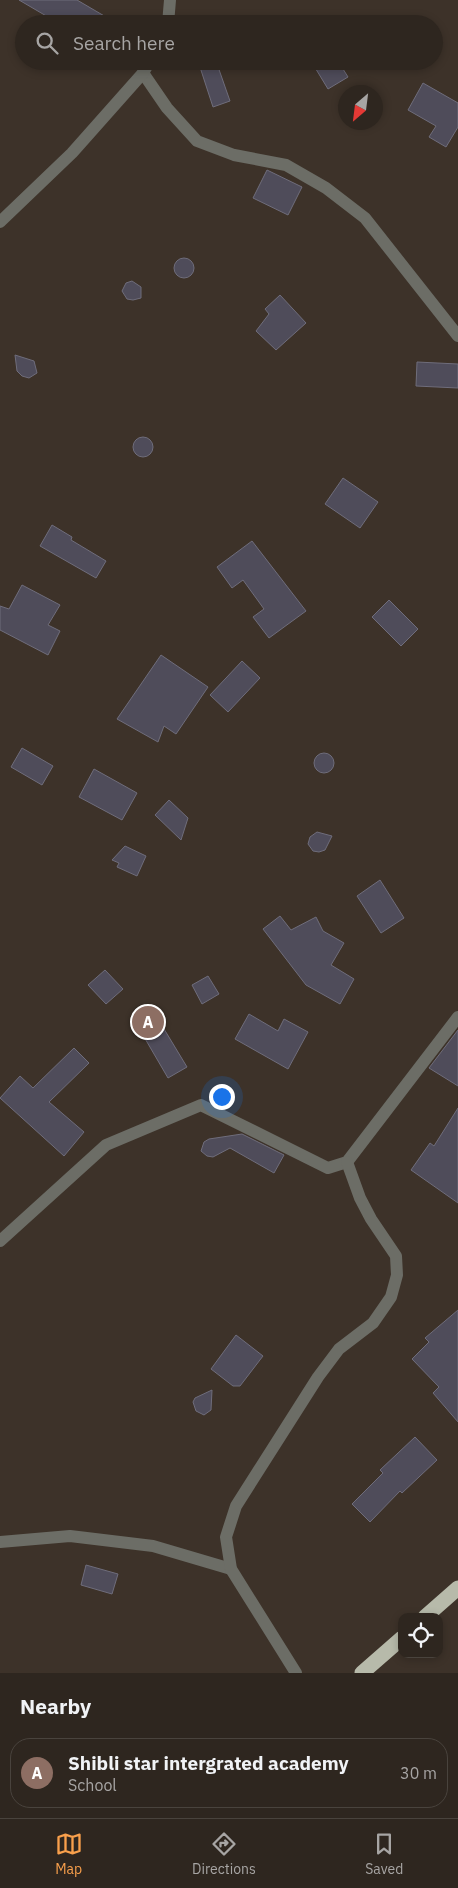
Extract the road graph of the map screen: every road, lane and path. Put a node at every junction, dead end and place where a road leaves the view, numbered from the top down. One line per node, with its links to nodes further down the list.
1 (170, 0): 2 (street)
2 (169, 15)
3 (145, 70): 4 (street)
4 (143, 73): 5 (street); 6 (street)
5 (0, 222)
6 (458, 336)
7 (458, 1016): 8 (street)
8 (347, 1162): 9 (street); 11 (street)
9 (0, 1241)
10 (0, 1542): 11 (street)
11 (231, 1569): 15 (street)
12 (458, 1588): 13 (highway)
13 (430, 1613)
14 (398, 1642): 16 (highway)
15 (296, 1673)
16 (362, 1673)

